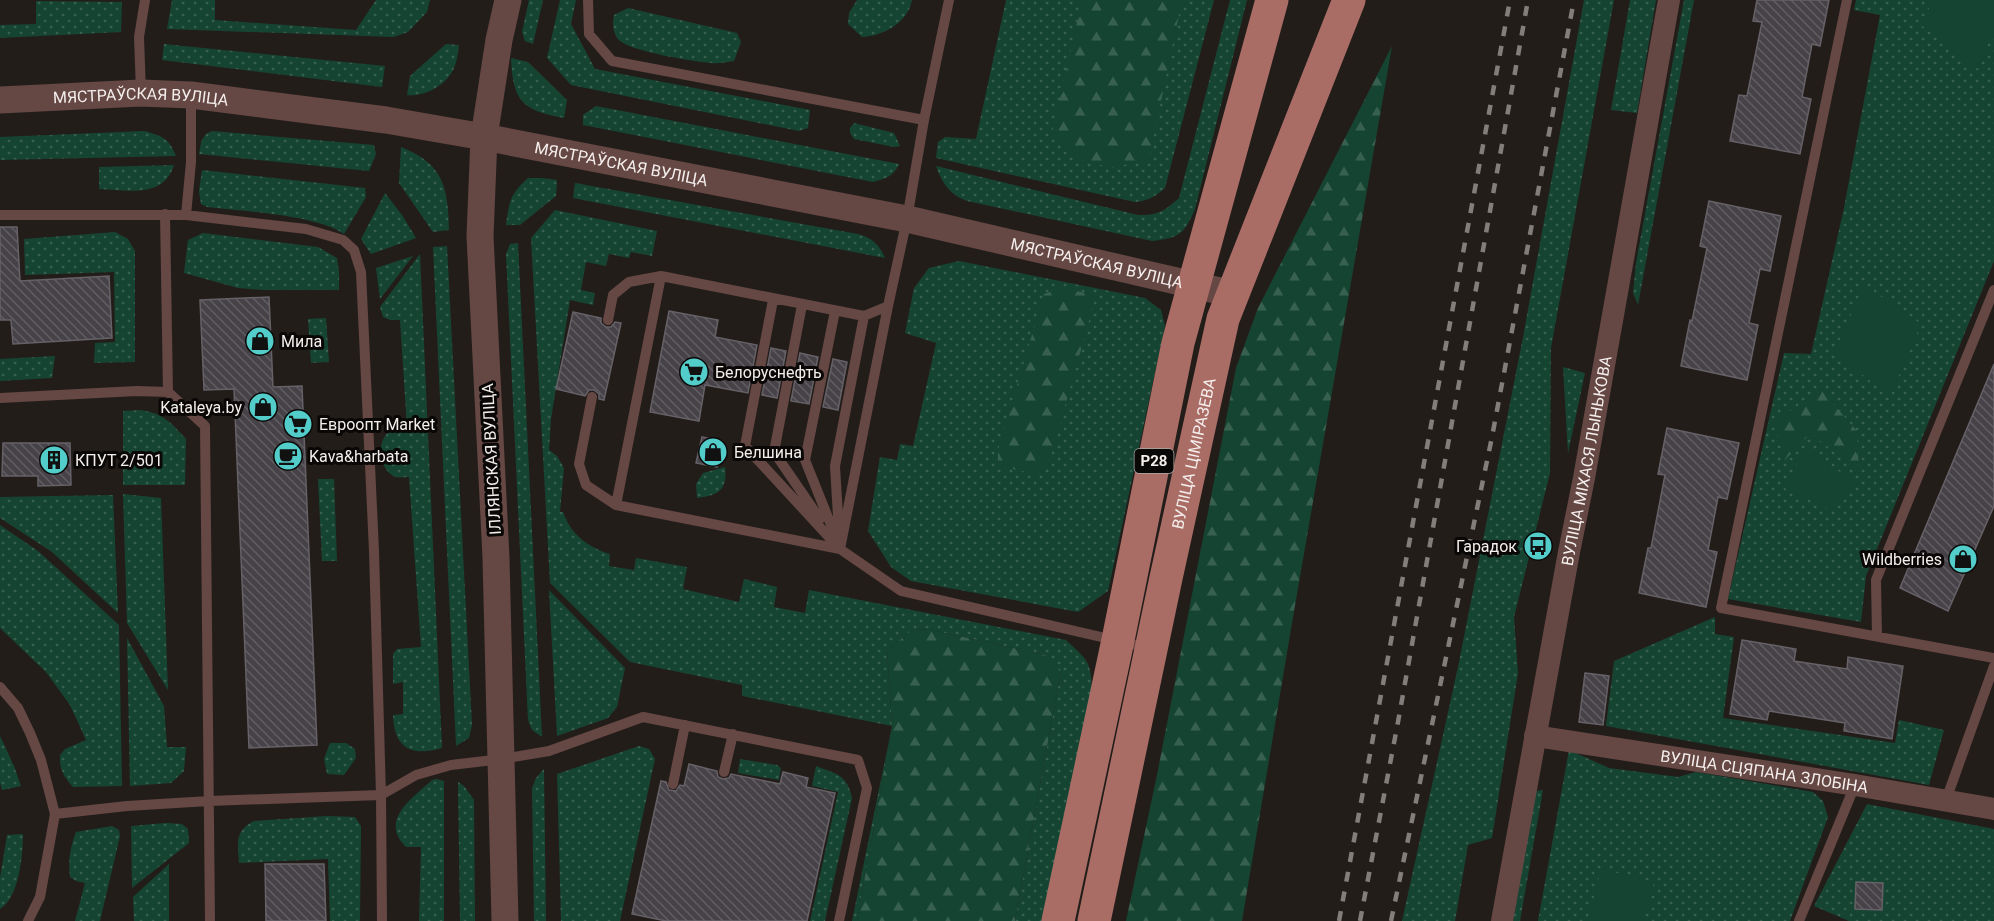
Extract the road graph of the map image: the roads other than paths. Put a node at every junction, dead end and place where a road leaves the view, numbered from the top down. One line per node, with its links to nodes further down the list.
1 (145, 0): 9 (lane)
2 (508, 0): 13 (street, ІЛЛЯНСКАЯ ВУЛІЦА)
3 (588, 0): 12 (lane)
4 (949, 0): 12 (lane)
5 (1272, 0): 19 (main road, Р28)
6 (1349, 0): 21 (main road, ВУЛІЦА ЦІМІРАЗЕВА / Р28)
7 (1669, 0): 41 (street, ВУЛІЦА МІХАСЯ ЛЫНЬКОВА)
8 (1847, 0): 33 (lane)
9 (141, 93): 10 (street, МЯСТРАЎСКАЯ ВУЛІЦА); 11 (street, МЯСТРАЎСКАЯ ВУЛІЦА)
10 (191, 95): 13 (street, МЯСТРАЎСКАЯ ВУЛІЦА); 16 (lane)
11 (0, 100)
12 (924, 120): 17 (lane)
13 (484, 137): 17 (street, МЯСТРАЎСКАЯ ВУЛІЦА); 42 (street, ІЛЛЯНСКАЯ ВУЛІЦА)
14 (0, 214): 15 (lane)
15 (165, 214): 16 (lane); 28 (lane)
16 (186, 215): 46 (lane)
17 (907, 219): 19 (street, МЯСТРАЎСКАЯ ВУЛІЦА); 24 (lane)
18 (661, 276): 22 (lane); 27 (lane); 31 (lane)
19 (1193, 284): 21 (street, МЯСТРАЎСКАЯ ВУЛІЦА); 34 (main road, Р28)
20 (1994, 290): 33 (lane)
21 (1233, 294): 35 (main road, ВУЛІЦА ЦІМІРАЗЕВА / Р28)
22 (773, 300): 23 (lane); 32 (lane)
23 (802, 305): 25 (lane); 32 (lane)
24 (888, 306): 26 (lane); 32 (lane)
25 (835, 311): 26 (lane); 32 (lane)
26 (864, 316): 32 (lane)
27 (608, 320)
28 (168, 392): 30 (lane); 48 (lane)
29 (592, 397): 31 (lane)
30 (0, 398)
31 (616, 505): 32 (lane)
32 (840, 549): 34 (lane)
33 (1877, 636): 36 (lane)
34 (1118, 640): 35 (lane); 56 (main road, Р28)
35 (1151, 648): 57 (main road, ВУЛІЦА ЦІМІРАЗЕВА / Р28)
36 (1994, 658)
37 (1994, 666): 47 (lane)
38 (0, 687): 50 (lane)
39 (686, 725): 40 (lane); 42 (lane); 44 (lane)
40 (733, 734): 43 (lane); 55 (lane)
41 (1535, 736): 45 (street, ВУЛІЦА СЦЯПАНА ЗЛОБІНА); 58 (street, ВУЛІЦА МІХАСЯ ЛЫНЬКОВА)
42 (502, 759): 46 (lane); 54 (street, ІЛЛЯНСКАЯ ВУЛІЦА)
43 (724, 772)
44 (673, 784)
45 (1855, 785): 47 (street, ВУЛІЦА СЦЯПАНА ЗЛОБІНА); 59 (lane)
46 (381, 795): 48 (lane); 53 (lane)
47 (1946, 800): 49 (street, ВУЛІЦА СЦЯПАНА ЗЛОБІНА)
48 (209, 801): 50 (lane); 52 (lane)
49 (1994, 809)
50 (55, 814): 51 (lane)
51 (28, 921)
52 (210, 921)
53 (382, 921)
54 (505, 921)
55 (839, 921)
56 (1058, 921)
57 (1094, 921)
58 (1502, 921)
59 (1799, 921)

